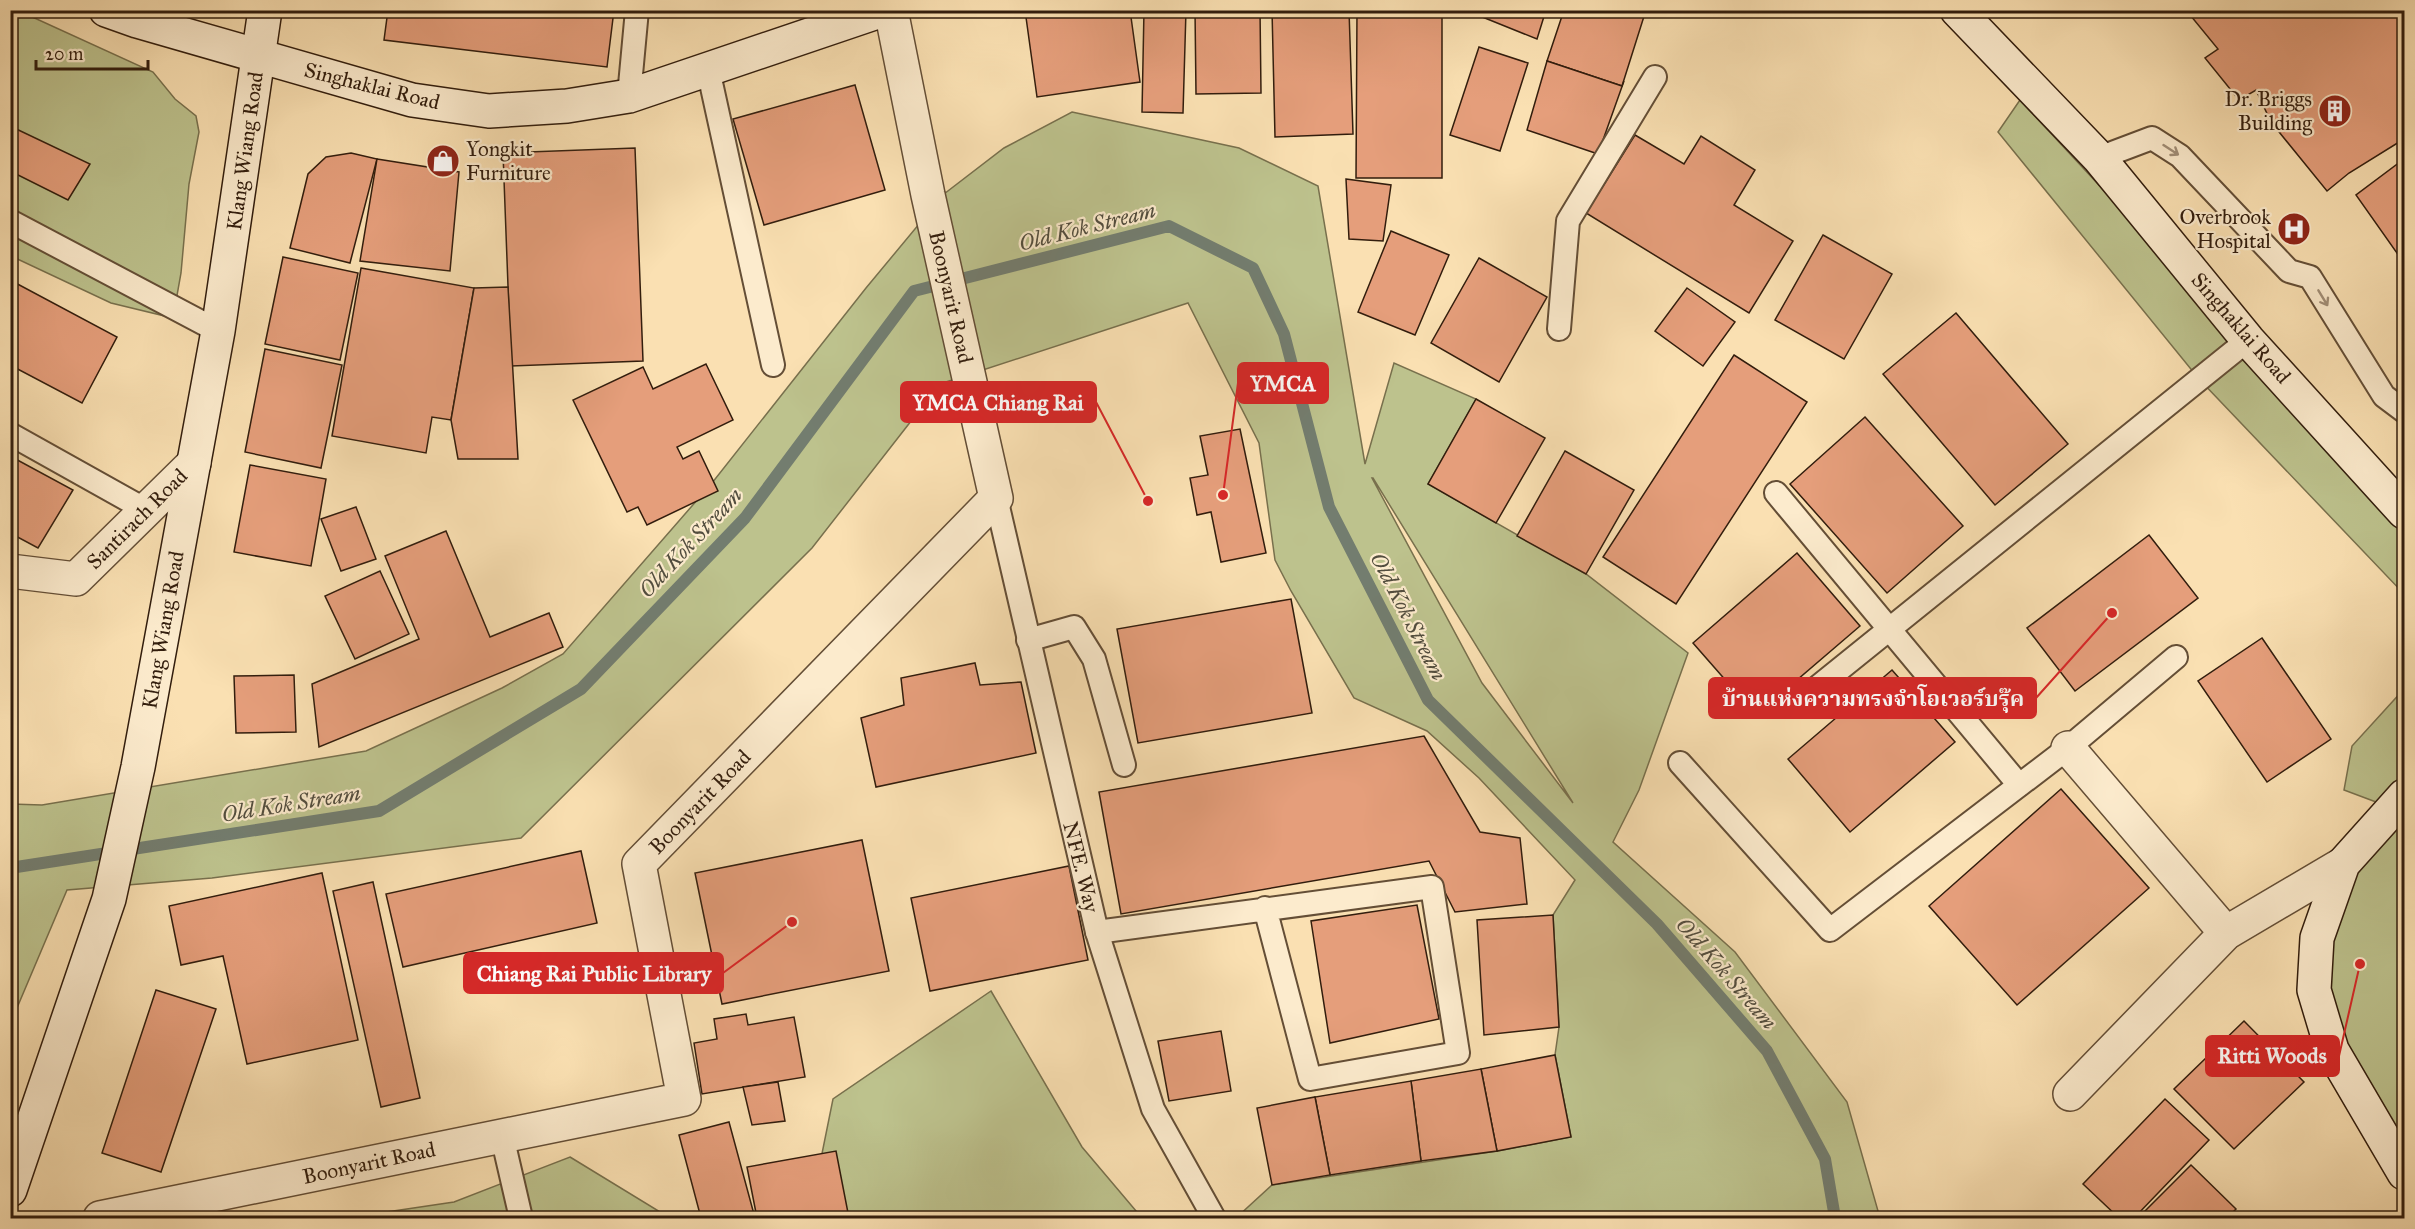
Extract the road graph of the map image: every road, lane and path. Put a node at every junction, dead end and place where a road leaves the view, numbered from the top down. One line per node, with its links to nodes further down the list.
1 (106, 10): 7 (street, Singhaklai Road)
2 (265, 10): 7 (street, Klang Wiang Road)
3 (637, 10): 10 (lane)
4 (883, 10): 8 (street, Singhaklai Road)
5 (891, 10): 21 (street, Boonyarit Road)
6 (1957, 10): 11 (street, Singhaklai Road)
7 (258, 56): 10 (street, Singhaklai Road); 14 (street, Klang Wiang Road)
8 (708, 69): 10 (street, Singhaklai Road); 16 (lane)
9 (1655, 77): 13 (lane)
10 (629, 96)
11 (2098, 158): 15 (street, Singhaklai Road); 17 (lane, one-way to 17)
12 (10, 221): 14 (lane)
13 (1559, 329)
14 (218, 331): 19 (street, Klang Wiang Road)
15 (2248, 340): 23 (street, Singhaklai Road); 25 (lane)
16 (773, 365)
17 (2404, 411)
18 (10, 434): 22 (lane)
19 (194, 463): 22 (street, Santirach Road); 41 (street, Klang Wiang Road)
20 (1776, 493): 25 (lane)
21 (996, 498): 26 (lane, NFE. Way); 39 (street, Boonyarit Road)
22 (146, 510): 24 (street, Santirach Road)
23 (2404, 512)
24 (10, 571)
25 (1890, 629): 28 (lane); 32 (lane)
26 (1028, 640): 31 (lane); 36 (lane, NFE. Way)
27 (2176, 657): 29 (lane)
28 (1800, 702)
29 (2068, 748): 32 (lane); 37 (street)
30 (1680, 763): 32 (lane)
31 (1124, 765)
32 (2019, 784)
33 (2404, 796): 34 (street)
34 (2343, 864): 37 (street); 40 (street)
35 (1265, 908): 35 (lane); 36 (lane)
36 (1097, 932): 44 (lane, NFE. Way)
37 (2226, 933): 38 (street)
38 (2070, 1094)
39 (502, 1136): 42 (street, Boonyarit Road); 43 (lane)
40 (2404, 1173)
41 (10, 1190)
42 (100, 1218)
43 (521, 1218)
44 (1214, 1218)

